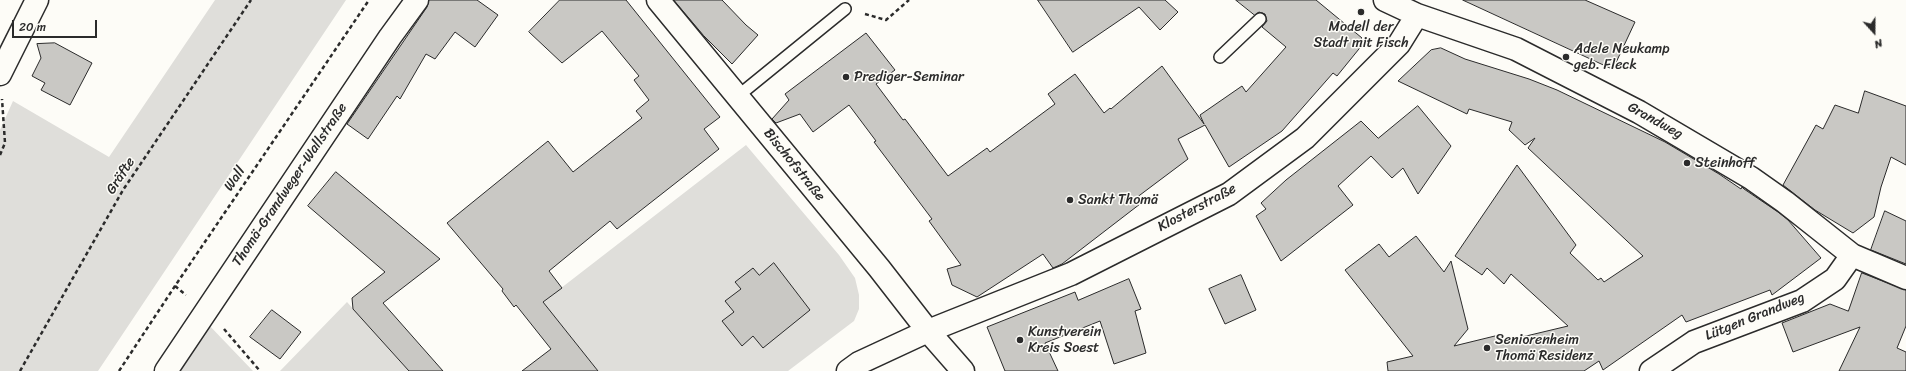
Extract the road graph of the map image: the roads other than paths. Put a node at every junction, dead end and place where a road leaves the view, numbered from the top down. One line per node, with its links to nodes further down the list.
1 (37, 0): 9 (street)
2 (417, 0): 14 (street, Thomä-Grandweger-Wallstraße)
3 (658, 0): 10 (street, Bischofstraße)
4 (1385, 0): 6 (street, Grandweg)
5 (845, 9): 10 (lane)
6 (1417, 15): 11 (street, Grandweg); 13 (street, Klosterstraße)
7 (1260, 19): 8 (lane)
8 (1220, 57)
9 (1, 83)
10 (738, 96): 13 (street, Bischofstraße)
11 (1852, 255): 12 (street, Grandweg); 17 (street, Lütgen Grandweg)
12 (1906, 278)
13 (928, 331): 15 (street, Klosterstraße); 16 (street, Bischofstraße)
14 (166, 371)
15 (848, 371)
16 (963, 371)
17 (1651, 371)

